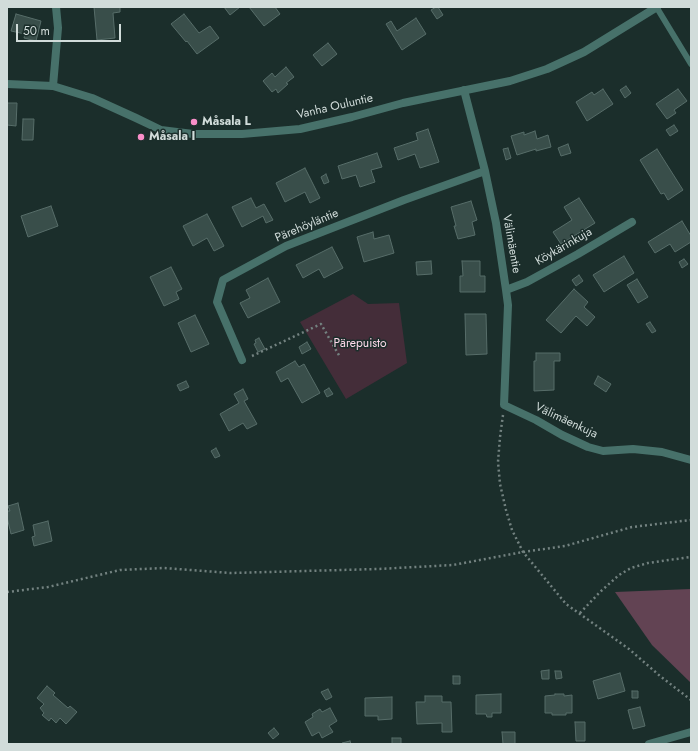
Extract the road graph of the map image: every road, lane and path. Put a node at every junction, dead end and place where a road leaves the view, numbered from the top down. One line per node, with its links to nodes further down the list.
1 (56, 7): 5 (street)
2 (657, 7): 3 (lane); 6 (street, Vanha Ouluntie)
3 (691, 64)
4 (7, 84): 5 (street, Vanha Ouluntie)
5 (53, 86): 6 (street, Vanha Ouluntie)
6 (464, 90): 7 (street, Välimäentie)
7 (485, 171): 9 (street, Välimäentie); 11 (street, Pärehöyläntie)
8 (632, 222): 9 (street, Köykärinkuja)
9 (506, 290): 12 (street, Välimäentie)
10 (340, 357): 11 (path)
11 (242, 360)
12 (504, 405): 13 (street, Välimäenkuja); 15 (path)
13 (691, 460)
14 (691, 520): 15 (path)
15 (523, 552): 17 (path); 18 (path)
16 (691, 557): 18 (path)
17 (7, 592)
18 (580, 613): 19 (path)
19 (691, 700)
20 (691, 732): 21 (street)
21 (649, 744)

